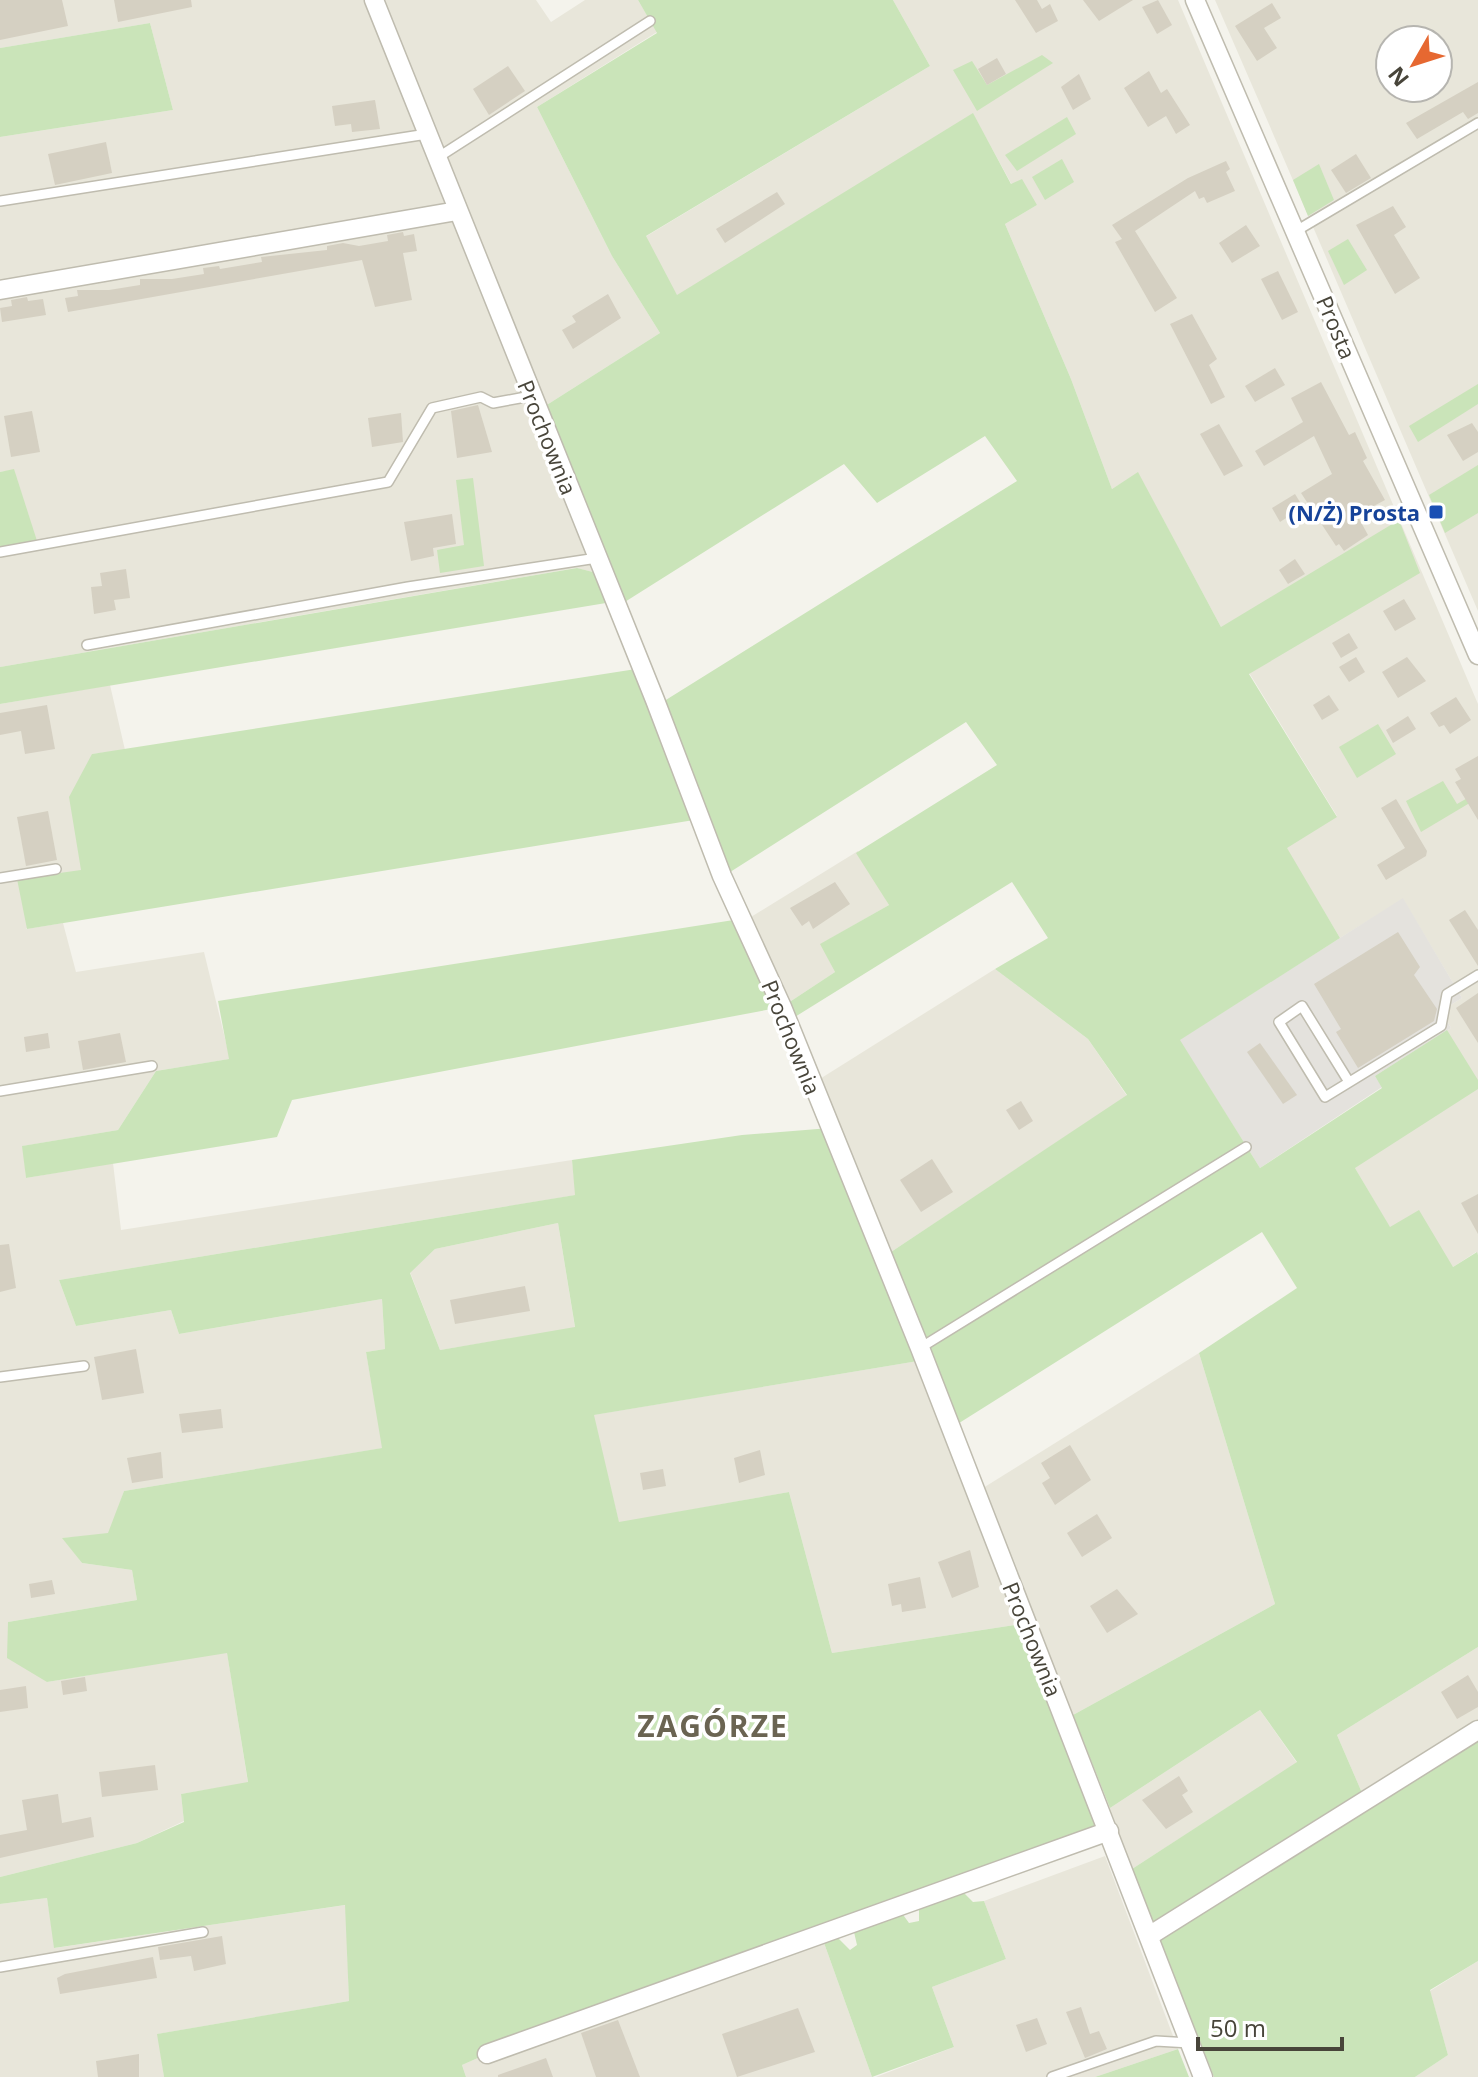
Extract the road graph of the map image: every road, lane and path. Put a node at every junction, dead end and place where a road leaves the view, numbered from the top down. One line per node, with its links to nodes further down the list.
1 (374, 0): 5 (street, Prochownia)
2 (1195, 0): 9 (street, Prosta)
3 (650, 21): 6 (lane)
4 (1478, 123): 9 (lane)
5 (427, 134): 6 (street, Prochownia); 7 (lane)
6 (437, 158): 8 (street, Prochownia)
7 (0, 201)
8 (457, 211): 10 (street); 11 (street, Prochownia)
9 (1296, 231): 15 (street, Prosta)
10 (0, 290)
11 (531, 396): 12 (lane); 13 (street, Prochownia)
12 (0, 552)
13 (597, 558): 14 (lane); 23 (street, Prochownia)
14 (87, 645)
15 (1478, 655)
16 (56, 869): 17 (lane)
17 (0, 878)
18 (1478, 975): 20 (lane)
19 (152, 1066): 21 (lane)
20 (1349, 1082): 20 (lane)
21 (0, 1091)
22 (1246, 1147): 23 (lane)
23 (920, 1348): 27 (street, Prochownia)
24 (84, 1366): 25 (lane)
25 (0, 1377)
26 (1478, 1730): 29 (street)
27 (1109, 1831): 29 (street, Prochownia); 32 (street)
28 (203, 1932): 30 (lane)
29 (1149, 1936): 31 (street, Prochownia)
30 (0, 1967)
31 (1190, 2043): 33 (lane); 34 (street, Prochownia)
32 (487, 2054)
33 (1052, 2077)
34 (1203, 2077)

